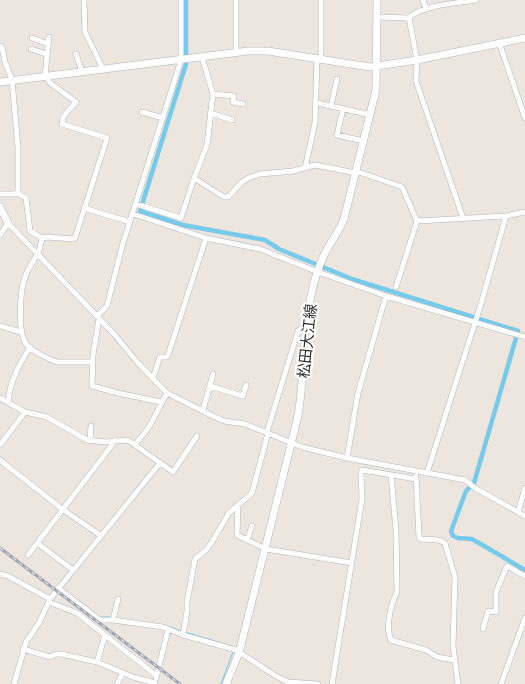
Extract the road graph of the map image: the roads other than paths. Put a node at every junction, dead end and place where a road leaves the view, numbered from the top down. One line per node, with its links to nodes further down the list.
1 (84, 0): 26 (street)
2 (181, 0): 22 (street)
3 (236, 0): 18 (street)
4 (320, 0): 23 (street)
5 (377, 0): 9 (main road, 松田大江線)
6 (423, 0): 8 (street)
7 (476, 0): 8 (street)
8 (426, 9): 10 (street)
9 (377, 17): 10 (street); 25 (main road, 松田大江線)
10 (409, 18): 24 (street)
11 (49, 37): 15 (street)
12 (32, 38): 15 (street)
13 (525, 38): 14 (main road)
14 (499, 42): 24 (main road); 41 (street)
15 (48, 44): 19 (street)
16 (0, 46): 30 (street)
17 (31, 49): 19 (street)
18 (236, 52): 21 (main road); 23 (main road)
19 (46, 54): 28 (street)
20 (76, 54): 27 (street)
21 (202, 58): 22 (main road); 32 (street)
22 (182, 60): 26 (main road); 40 (street)
23 (319, 60): 25 (main road); 33 (street)
24 (417, 60): 25 (main road); 55 (street)
25 (377, 66): 39 (main road, 松田大江線)
26 (103, 69): 27 (main road)
27 (82, 72): 28 (main road)
28 (45, 76): 30 (main road); 51 (street)
29 (337, 79): 35 (street)
30 (12, 80): 31 (main road); 47 (street)
31 (0, 82)
32 (213, 94): 34 (street); 38 (street)
33 (317, 103): 35 (street); 44 (street)
34 (243, 104)
35 (331, 106): 36 (street)
36 (343, 109): 39 (street); 43 (street)
37 (142, 112): 40 (street)
38 (210, 114): 42 (street); 46 (street)
39 (371, 115): 43 (main road, 松田大江線)
40 (163, 118): 49 (street)
41 (525, 118)
42 (232, 120)
43 (364, 141): 45 (main road, 松田大江線)
44 (305, 168): 45 (street); 46 (street)
45 (356, 172): 56 (street); 63 (main road, 松田大江線)
46 (194, 178): 49 (street)
47 (18, 193): 48 (street); 60 (street)
48 (0, 194)
49 (136, 204): 53 (street)
50 (0, 207): 58 (main road)
51 (84, 208): 57 (street); 60 (street)
52 (525, 212): 54 (street)
53 (132, 214): 57 (street); 61 (street)
54 (506, 216): 55 (street); 67 (street)
55 (463, 218): 56 (street)
56 (417, 220): 64 (street)
57 (130, 222): 66 (street)
58 (8, 223): 59 (street); 62 (street)
59 (0, 232)
60 (42, 238): 62 (street)
61 (206, 238): 63 (street); 75 (street)
62 (37, 255): 66 (street); 70 (street)
63 (319, 269): 65 (street); 68 (main road, 松田大江線)
64 (396, 287)
65 (386, 296): 67 (street); 92 (street)
66 (98, 317): 73 (street); 75 (street)
67 (475, 320): 71 (street); 96 (street)
68 (306, 325): 85 (street); 90 (main road, 松田大江線)
69 (0, 326): 70 (street)
70 (21, 332): 72 (street)
71 (525, 337)
72 (30, 348): 73 (street); 80 (street)
73 (92, 362): 81 (street)
74 (214, 374): 77 (street)
75 (153, 378): 78 (street)
76 (246, 385): 77 (street)
77 (210, 386): 82 (street)
78 (167, 393): 81 (street); 82 (street)
79 (0, 398): 80 (street)
80 (8, 402): 83 (street)
81 (161, 402): 91 (street)
82 (203, 410): 85 (street)
83 (25, 412): 87 (street); 89 (street)
84 (91, 426): 87 (street)
85 (267, 432): 90 (street); 100 (street)
86 (197, 436): 94 (street)
87 (90, 440): 88 (street)
88 (115, 441): 91 (street); 101 (street)
89 (0, 444)
90 (292, 444): 92 (street); 108 (main road, 松田大江線)
91 (135, 445): 94 (street)
92 (347, 458): 95 (street)
93 (0, 460): 101 (street)
94 (160, 463): 105 (street)
95 (416, 470): 96 (street); 98 (street)
96 (427, 473): 102 (street)
97 (391, 475): 98 (street); 110 (street); 125 (street)
98 (416, 479): 125 (street)
99 (525, 488): 102 (street)
100 (238, 505): 106 (street); 122 (street)
101 (62, 509): 105 (street); 107 (street)
102 (518, 512): 103 (street)
103 (525, 516)
104 (252, 526): 106 (street)
105 (100, 535): 111 (street)
106 (247, 540): 108 (street)
107 (37, 543): 109 (street); 111 (street)
108 (266, 549): 110 (street); 124 (main road, 松田大江線)
109 (28, 555)
110 (352, 563): 134 (street)
111 (73, 570): 114 (street)
112 (0, 574): 116 (street)
113 (525, 576): 119 (street)
114 (58, 588): 116 (street); 118 (street)
115 (118, 599): 118 (street)
116 (49, 600): 121 (street); 123 (street)
117 (525, 618): 136 (street)
118 (113, 620): 120 (street)
119 (483, 629)
120 (168, 630): 122 (street); 128 (street)
121 (104, 635): 126 (street); 128 (street)
122 (183, 636): 124 (street)
123 (23, 649): 126 (street); 130 (street)
124 (239, 653): 132 (main road, 松田大江線); 133 (street)
125 (454, 660): 135 (street)
126 (97, 662): 127 (street)
127 (123, 672): 129 (street); 131 (street)
128 (157, 676): 129 (street)
129 (154, 683)
130 (14, 684)
131 (117, 684)
132 (226, 684)
133 (318, 684)
134 (332, 684)
135 (458, 684)
136 (501, 684)

